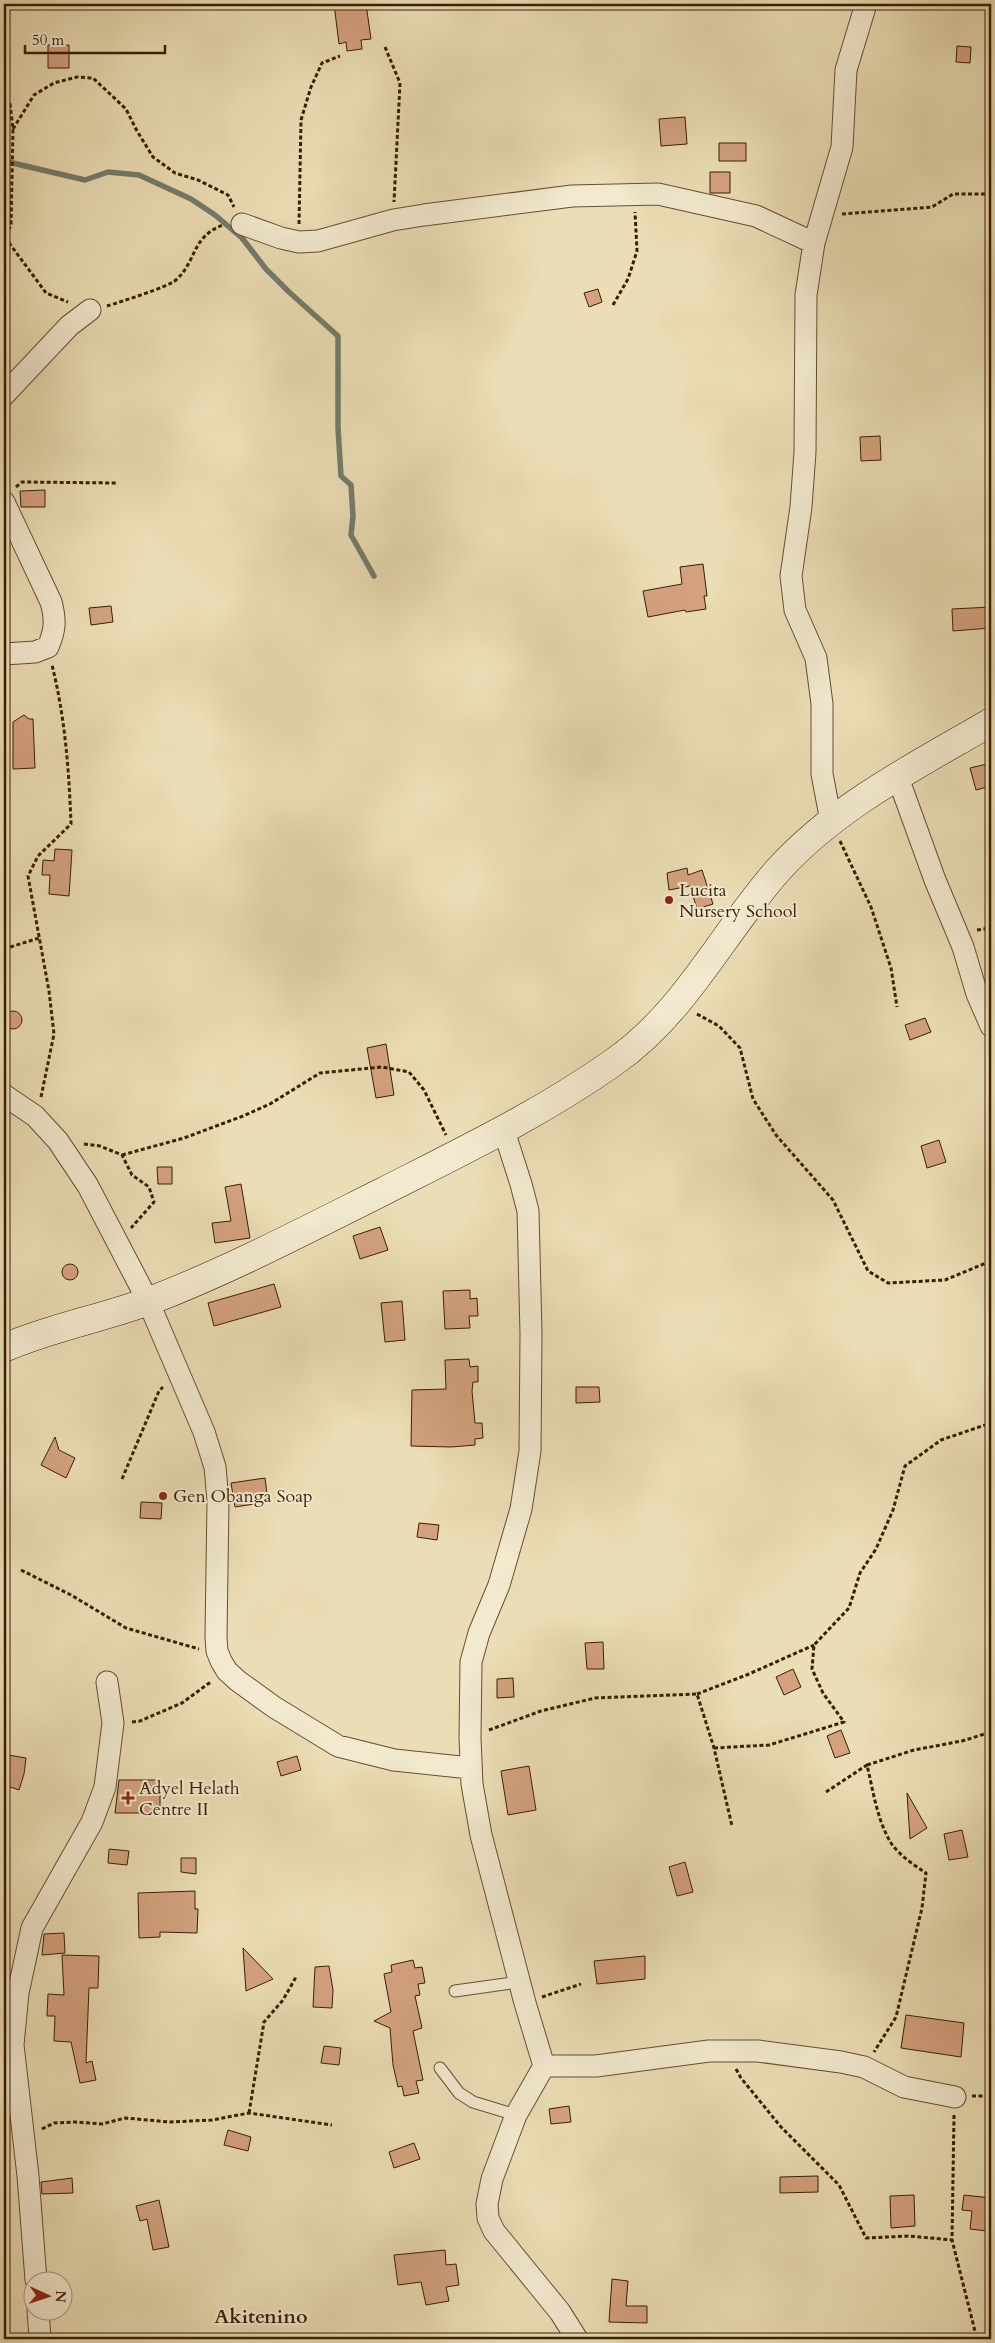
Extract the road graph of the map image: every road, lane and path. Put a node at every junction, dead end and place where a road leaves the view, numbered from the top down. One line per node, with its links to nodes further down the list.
1 (866, 4): 8 (street)
2 (385, 47): 9 (path)
3 (340, 56): 11 (path)
4 (4, 92): 5 (path)
5 (12, 128): 10 (path); 14 (path)
6 (636, 194): 9 (street); 12 (street); 13 (path)
7 (991, 194): 8 (path)
8 (822, 216): 12 (street)
9 (393, 220): 11 (street)
10 (242, 224): 11 (street); 14 (path)
11 (299, 242)
12 (814, 243): 22 (street)
13 (614, 305)
14 (90, 310): 15 (street)
15 (4, 395)
16 (116, 483): 17 (path)
17 (7, 497): 18 (street)
18 (48, 647): 19 (street); 23 (path)
19 (4, 654)
20 (991, 722): 21 (street)
21 (897, 775): 22 (street); 27 (street)
22 (831, 821): 25 (street); 26 (path)
23 (39, 938): 24 (path); 29 (path)
24 (4, 949)
25 (676, 1004): 30 (street); 35 (path)
26 (897, 1008)
27 (991, 1026)
28 (4, 1095): 29 (street)
29 (35, 1116): 31 (street)
30 (504, 1131): 33 (street); 49 (street)
31 (58, 1141): 32 (path); 34 (street)
32 (122, 1155): 33 (path); 34 (path)
33 (456, 1155): 36 (street)
34 (118, 1243): 36 (street)
35 (991, 1262)
36 (148, 1301): 37 (street); 38 (street)
37 (4, 1348)
38 (179, 1373): 40 (path); 43 (street)
39 (991, 1423): 42 (path)
40 (122, 1479)
41 (20, 1570): 43 (path)
42 (814, 1645): 46 (path); 50 (path)
43 (217, 1651): 44 (street)
44 (227, 1671): 47 (path); 52 (street)
45 (107, 1682): 47 (street)
46 (697, 1694): 49 (path); 50 (path)
47 (113, 1722): 68 (street)
48 (991, 1732): 51 (path)
49 (470, 1738): 52 (street)
50 (714, 1748): 54 (path)
51 (866, 1765): 53 (path); 62 (path)
52 (470, 1768): 56 (street)
53 (826, 1792)
54 (732, 1826)
55 (296, 1977): 65 (path)
56 (519, 1982): 58 (lane); 59 (street)
57 (580, 1984): 59 (path)
58 (455, 1991)
59 (525, 2003): 61 (street)
60 (725, 2050): 61 (street); 62 (street); 69 (path)
61 (544, 2066): 66 (street)
62 (864, 2067): 64 (street)
63 (440, 2068): 66 (lane)
64 (955, 2096): 69 (path)
65 (249, 2113): 67 (path); 68 (path)
66 (516, 2115): 73 (street)
67 (332, 2125)
68 (24, 2138): 70 (street)
69 (952, 2240): 74 (path)
70 (35, 2270)
71 (39, 2320): 72 (street)
72 (40, 2339)
73 (577, 2339)
74 (977, 2339)

